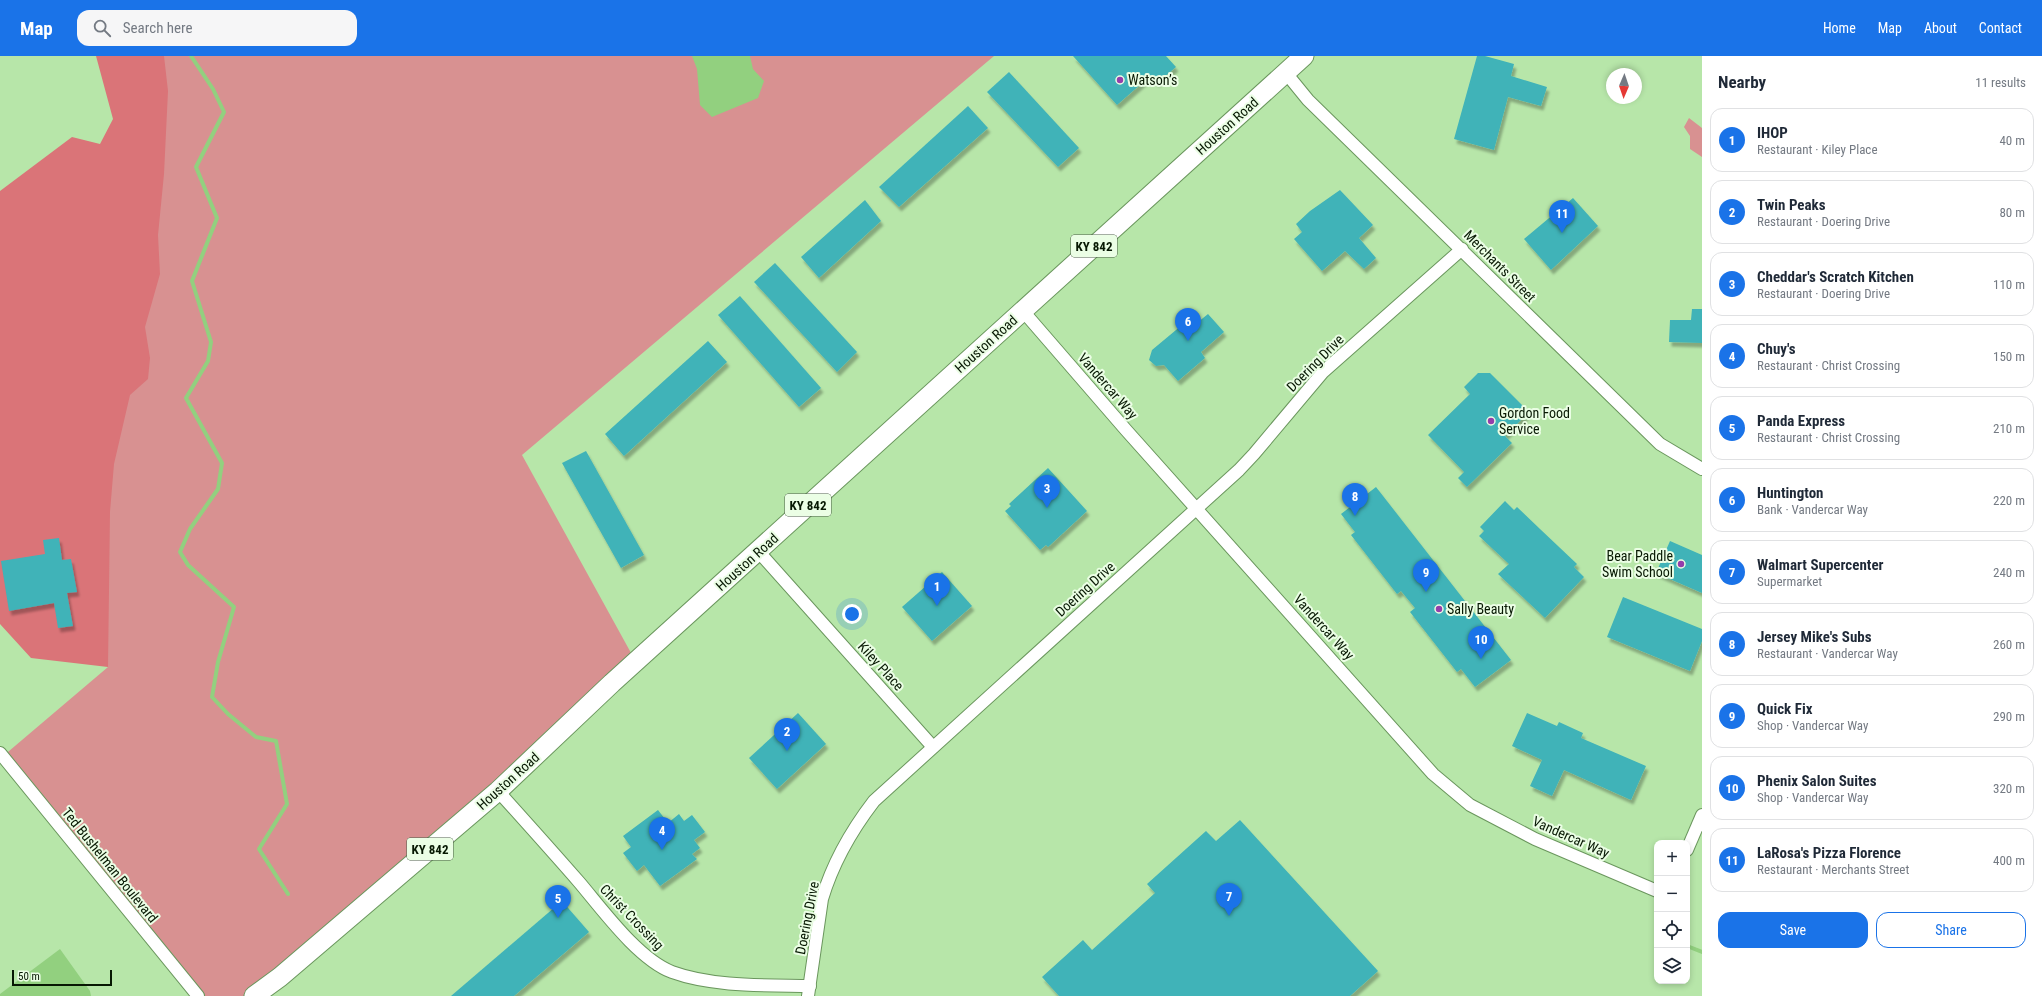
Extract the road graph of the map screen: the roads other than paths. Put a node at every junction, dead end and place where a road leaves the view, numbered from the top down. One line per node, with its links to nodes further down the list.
1 (1304, 56): 2 (main road, Houston Road / KY 842)
2 (1286, 73): 3 (street, Merchants Street); 4 (main road, Houston Road / KY 842)
3 (1462, 249): 5 (street, Merchants Street); 6 (street, Doering Drive)
4 (1023, 311): 6 (street, Vandercar Way); 7 (main road, Houston Road / KY 842)
5 (1702, 469)
6 (1197, 507): 8 (street, Doering Drive); 13 (street, Vandercar Way)
7 (758, 552): 8 (street, Kiley Place); 10 (main road, Houston Road / KY 842)
8 (934, 747): 14 (street, Doering Drive)
9 (0, 753): 15 (street, Ted Bushelman Boulevard)
10 (498, 791): 14 (street, Christ Crossing); 16 (main road, Houston Road / KY 842)
11 (1702, 815): 12 (street)
12 (1690, 843)
13 (1654, 890)
14 (809, 991)
15 (198, 996)
16 (254, 996)

